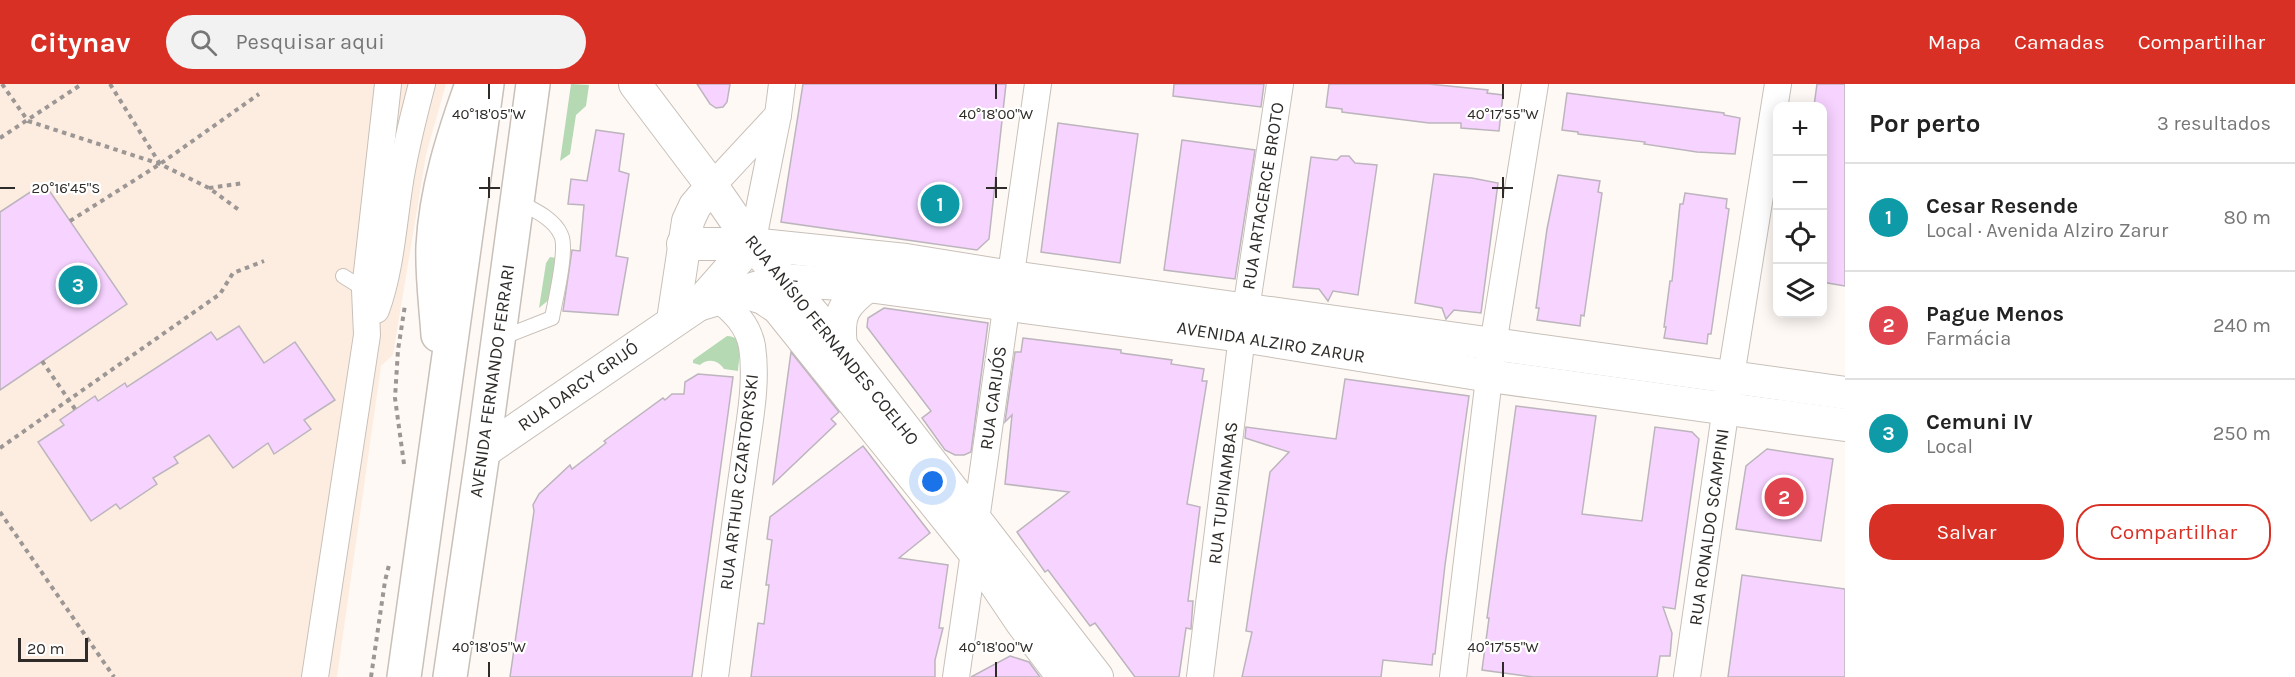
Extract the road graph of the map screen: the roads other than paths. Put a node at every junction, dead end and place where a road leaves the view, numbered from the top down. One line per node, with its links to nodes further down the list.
1 (388, 84): 21 (street)
2 (422, 84): 21 (street)
3 (472, 84): 29 (main road)
4 (487, 84): 29 (main road)
5 (533, 84): 14 (main road, AVENIDA FERNANDO FERRARI)
6 (782, 84): 12 (street)
7 (1038, 84): 20 (street, RUA CARIJÓS)
8 (1280, 84): 23 (street, RUA ARTACERCE BROTO)
9 (1535, 84): 25 (street)
10 (1778, 84): 28 (street, RUA RONALDO SCAMPINI)
11 (636, 85): 13 (street, RUA ANÍSIO FERNANDES COELHO)
12 (778, 115): 13 (street); 16 (street)
13 (712, 186): 15 (street); 16 (street, RUA ANÍSIO FERNANDES COELHO)
14 (517, 201): 24 (main road, AVENIDA FERNANDO FERRARI); 24 (lane)
15 (683, 244): 16 (street, AVENIDA ALZIRO ZARUR); 22 (street)
16 (752, 244): 18 (street, RUA ANÍSIO FERNANDES COELHO); 20 (street, AVENIDA ALZIRO ZARUR); 22 (street, RUA DARCY GRIJÓ)
17 (343, 276): 21 (lane)
18 (782, 280): 19 (street, AVENIDA ALZIRO ZARUR); 22 (street, AVENIDA ALZIRO ZARUR); 26 (street, RUA ANÍSIO FERNANDES COELHO)
19 (868, 286): 20 (street, AVENIDA ALZIRO ZARUR); 26 (street)
20 (1009, 290): 23 (street, AVENIDA ALZIRO ZARUR); 34 (street, RUA CARIJÓS)
21 (373, 294): 38 (street)
22 (707, 304): 33 (street, RUA DARCY GRIJÓ); 35 (street, RUA ANÍSIO FERNANDES COELHO); 41 (street, RUA ARTHUR CZARTORYSKI)
23 (1244, 323): 25 (street, AVENIDA ALZIRO ZARUR); 27 (street, AVENIDA ALZIRO ZARUR); 43 (street, RUA TUPINAMBAS)
24 (499, 338): 33 (main road, AVENIDA FERNANDO FERRARI)
25 (1493, 345): 27 (street); 28 (street, AVENIDA ALZIRO ZARUR)
26 (841, 346): 34 (street, RUA ANÍSIO FERNANDES COELHO)
27 (1490, 376): 31 (street, AVENIDA ALZIRO ZARUR); 44 (street)
28 (1731, 377): 30 (street, AVENIDA ALZIRO ZARUR); 31 (street, RUA RONALDO SCAMPINI)
29 (445, 384): 39 (main road)
30 (1845, 393)
31 (1726, 407): 32 (street, AVENIDA ALZIRO ZARUR); 45 (street, RUA RONALDO SCAMPINI)
32 (1845, 425)
33 (483, 452): 40 (main road, AVENIDA FERNANDO FERRARI)
34 (976, 520): 36 (street, RUA ANÍSIO FERNANDES COELHO)
35 (974, 552): 36 (street, RUA ANÍSIO FERNANDES COELHO); 42 (street)
36 (1049, 637): 37 (street, RUA ANÍSIO FERNANDES COELHO)
37 (1083, 675)
38 (315, 677)
39 (404, 677)
40 (450, 677)
41 (715, 677)
42 (956, 677)
43 (1200, 677)
44 (1453, 677)
45 (1687, 677)

